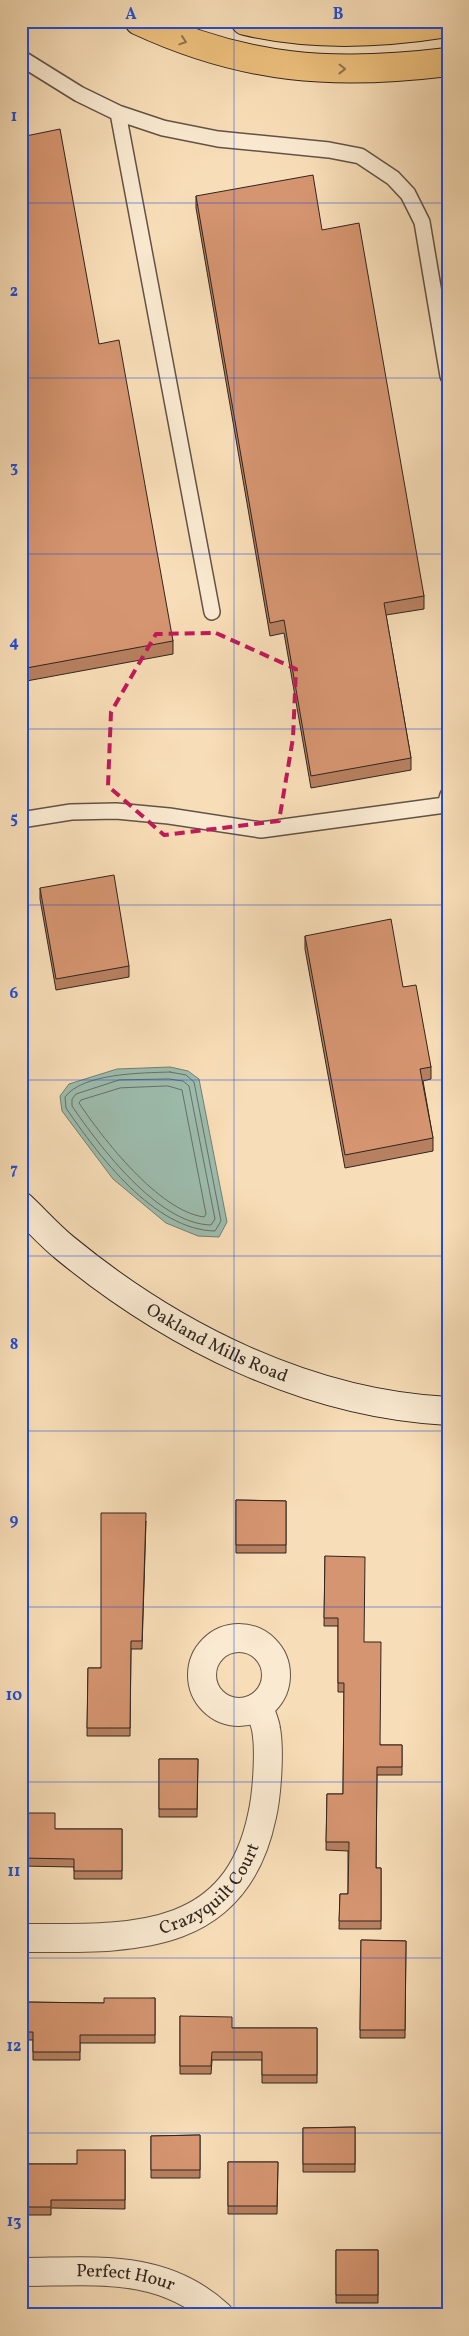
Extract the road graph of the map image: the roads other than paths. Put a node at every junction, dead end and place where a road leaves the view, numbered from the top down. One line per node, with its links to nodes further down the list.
1 (139, 21): 5 (main road, one-way to 5)
2 (245, 21): 3 (main road)
3 (448, 24)
4 (21, 58): 6 (lane)
5 (448, 62)
6 (118, 113): 7 (lane); 8 (lane)
7 (448, 376)
8 (212, 612)
9 (448, 795): 10 (lane)
10 (21, 820)
11 (21, 1206): 12 (street, Oakland Mills Road)
12 (448, 1411)
13 (259, 1707): 14 (street, Crazyquilt Court)
14 (21, 1938)
15 (21, 2272): 16 (street, Perfect Hour)
16 (219, 2315)

